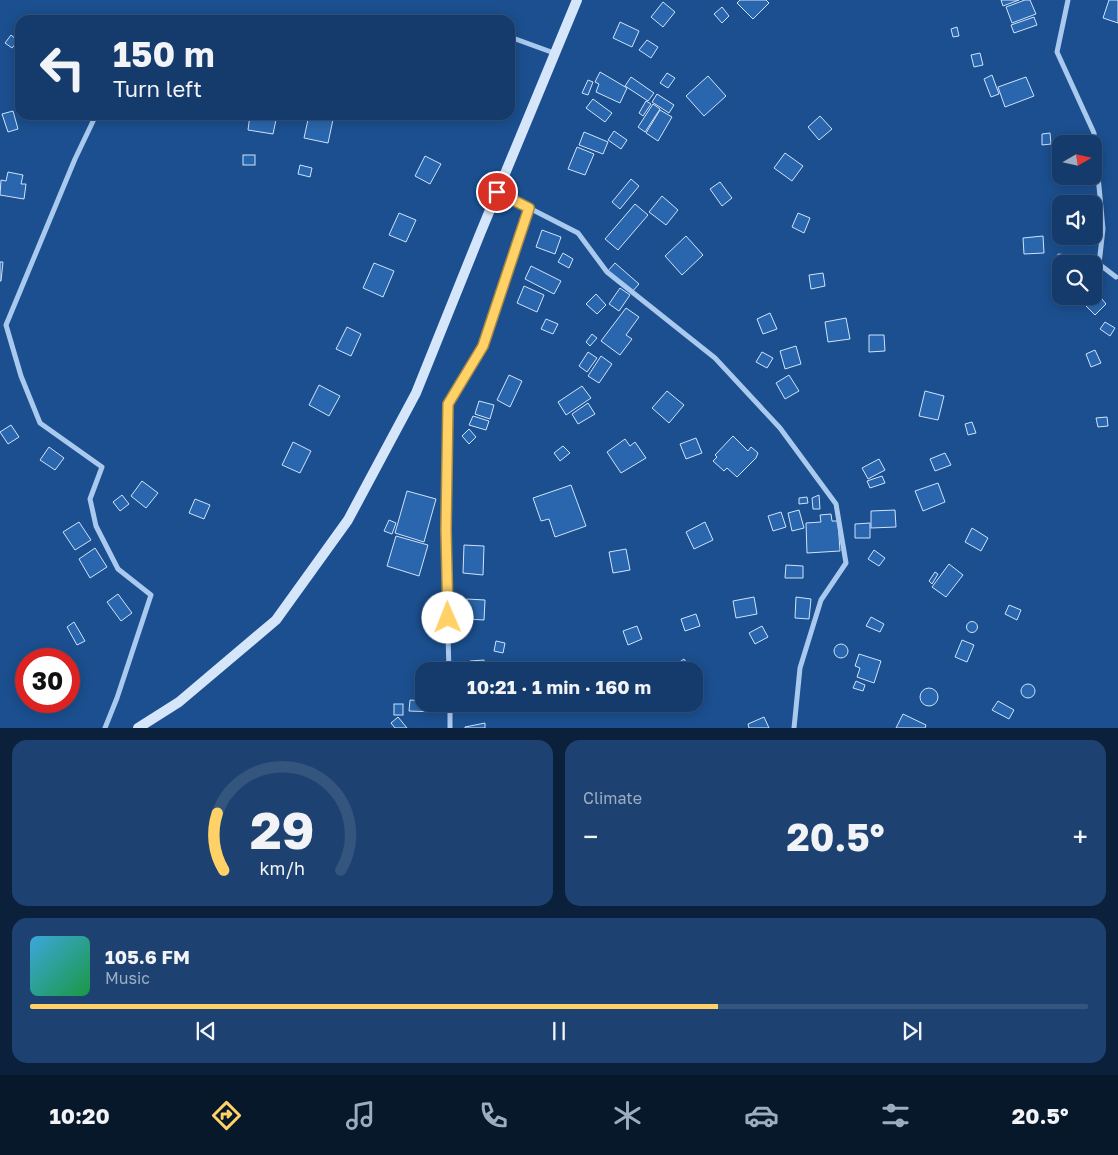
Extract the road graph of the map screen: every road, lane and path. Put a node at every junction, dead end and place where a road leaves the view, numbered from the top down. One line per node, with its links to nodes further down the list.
1 (577, 0): 4 (street)
2 (1068, 0): 8 (street)
3 (515, 39): 4 (street)
4 (555, 54): 6 (street)
5 (94, 120): 11 (street)
6 (497, 192): 7 (street); 12 (street)
7 (529, 208): 9 (street); 14 (street)
8 (1116, 277)
9 (449, 662)
10 (450, 712): 13 (street)
11 (105, 728)
12 (138, 728)
13 (450, 728)
14 (794, 728)

